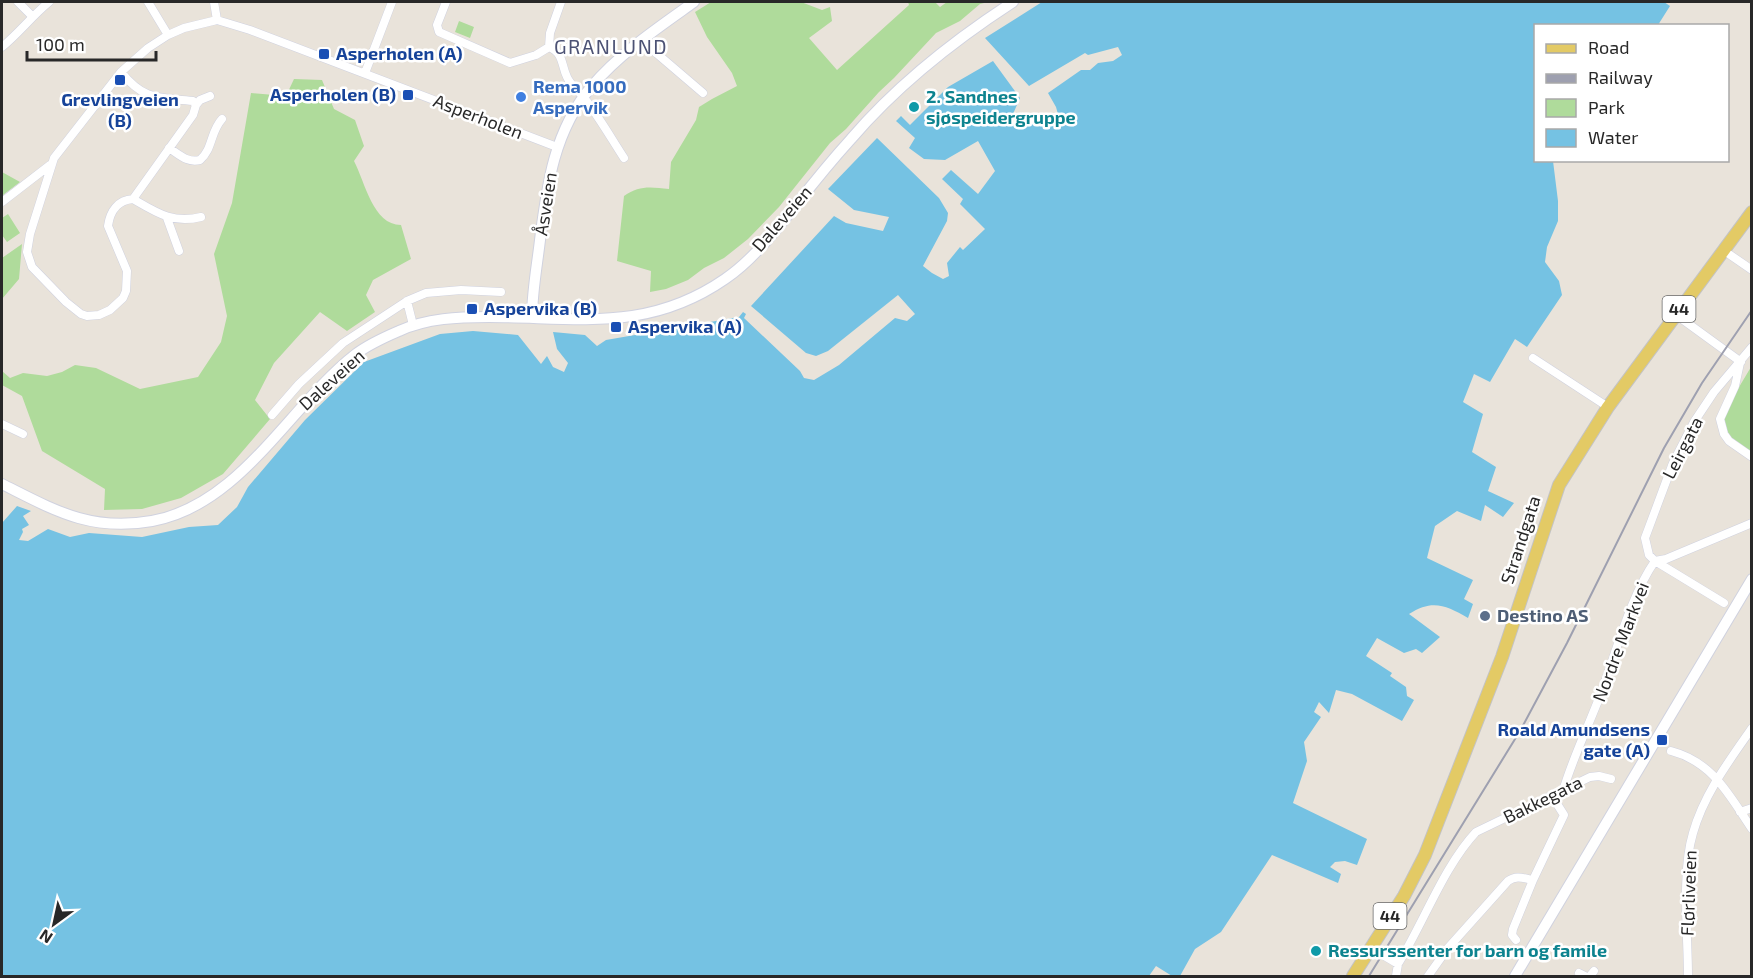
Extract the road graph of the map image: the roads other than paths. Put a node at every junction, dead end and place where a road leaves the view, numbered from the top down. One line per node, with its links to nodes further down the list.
1 (18, 2): 10 (street)
2 (49, 2): 10 (street)
3 (148, 2): 12 (street)
4 (214, 2): 11 (street)
5 (392, 2): 17 (street)
6 (446, 2): 15 (street)
7 (561, 2): 15 (street)
8 (694, 2): 13 (main road, Åsveien)
9 (1013, 2): 38 (main road, Daleveien)
10 (32, 16): 14 (street)
11 (217, 20): 12 (street); 17 (street, Asperholen)
12 (168, 35): 16 (street)
13 (645, 39): 18 (street); 20 (main road, Åsveien)
14 (2, 47)
15 (549, 47): 20 (street)
16 (121, 72): 21 (street); 26 (street)
17 (365, 74): 23 (street, Asperholen)
18 (703, 93)
19 (210, 96): 21 (street)
20 (583, 97): 23 (main road, Åsveien); 25 (street)
21 (196, 105): 24 (street)
22 (222, 119): 24 (street)
23 (557, 147): 38 (main road, Åsveien)
24 (169, 148): 27 (street)
25 (624, 158)
26 (52, 164): 27 (street); 28 (street)
27 (133, 199): 31 (street)
28 (2, 202)
29 (1752, 212): 33 (main road, Strandgata / 44)
30 (201, 216): 31 (street)
31 (167, 218): 32 (street)
32 (179, 250)
33 (1723, 250): 34 (street); 37 (main road, Strandgata / 44)
34 (1752, 270)
35 (501, 292): 36 (street, Daleveien)
36 (407, 301): 39 (street); 44 (street, Daleveien)
37 (1675, 314): 42 (street); 43 (main road, Strandgata / 44)
38 (532, 318): 39 (main road, Daleveien)
39 (413, 325): 48 (main road, Daleveien)
40 (1752, 347): 42 (street, Leirgata)
41 (1533, 358): 43 (street)
42 (1741, 362): 47 (street); 50 (street, Leirgata)
43 (1608, 408): 64 (main road, Strandgata / 44)
44 (272, 415)
45 (2, 424): 46 (street)
46 (23, 434)
47 (1752, 457)
48 (2, 483)
49 (1752, 523): 50 (street)
50 (1655, 561): 52 (street); 57 (street, Nordre Markvei)
51 (1752, 579): 69 (main road)
52 (1724, 603)
53 (1752, 728): 55 (street, Flørliveien)
54 (1671, 751): 55 (street)
55 (1718, 778): 60 (street); 70 (street, Flørliveien)
56 (1611, 779): 57 (street, Bakkegata)
57 (1563, 791): 58 (street, Bakkegata)
58 (1552, 796): 62 (street); 65 (street, Bakkegata)
59 (1752, 808): 60 (street)
60 (1740, 812): 61 (street)
61 (1752, 829)
62 (1533, 880): 63 (street); 68 (street)
63 (1516, 940)
64 (1371, 948): 65 (street); 66 (main road, Strandgata / 44)
65 (1398, 964): 67 (street)
66 (1353, 976)
67 (1396, 976)
68 (1428, 976)
69 (1515, 976)
70 (1688, 976)

